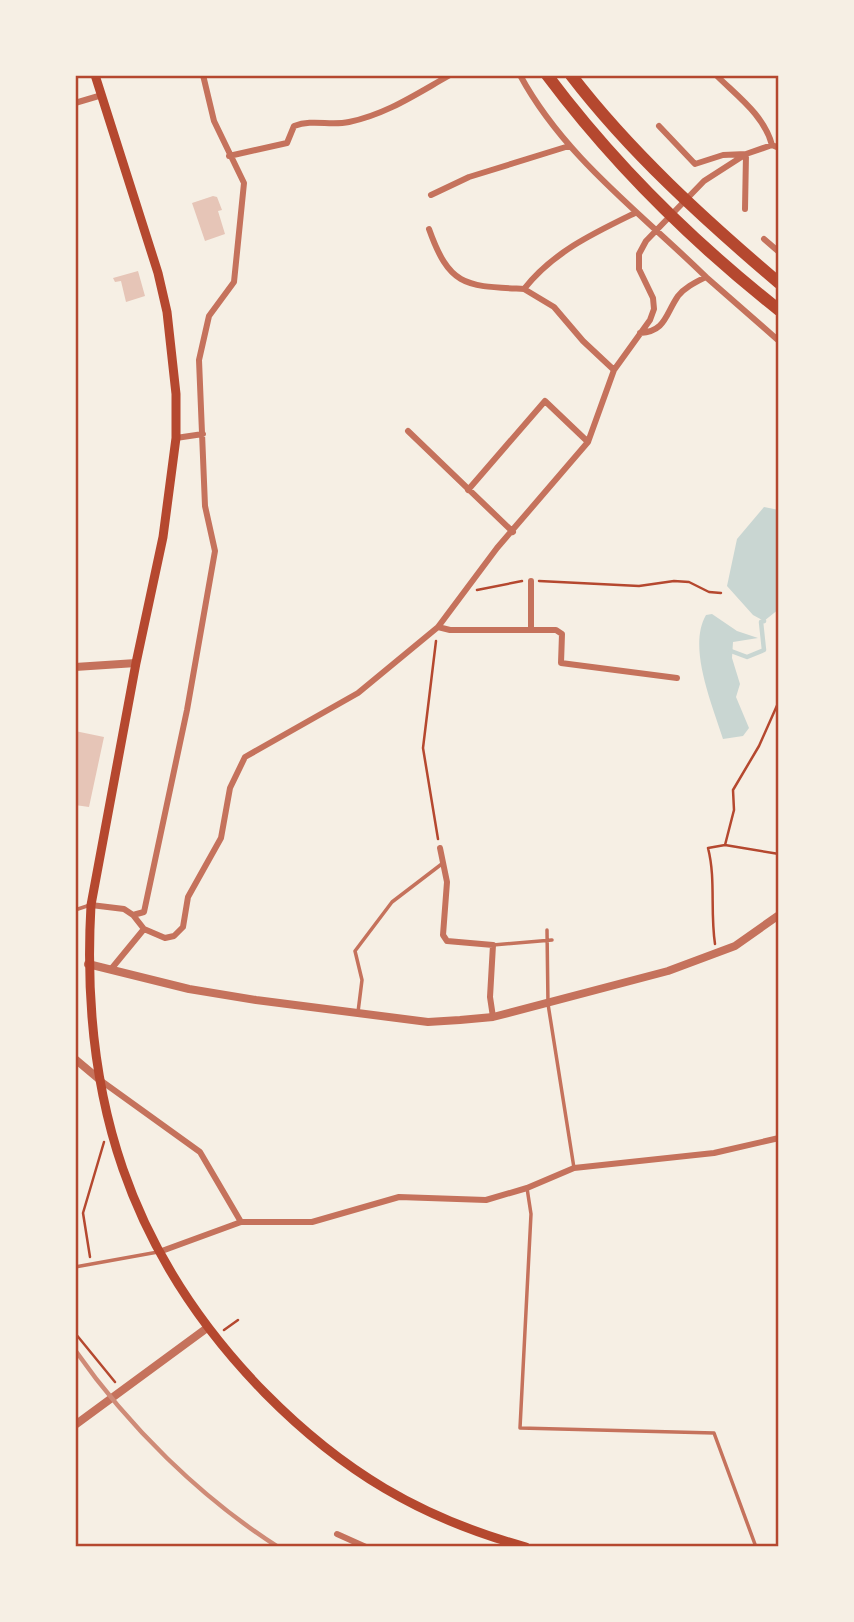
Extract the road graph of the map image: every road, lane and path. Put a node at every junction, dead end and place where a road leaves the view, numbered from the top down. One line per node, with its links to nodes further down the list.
1 (95, 75): 8 (main road)
2 (203, 75): 14 (street)
3 (450, 75): 14 (street)
4 (520, 75): 11 (street)
5 (547, 75): 24 (highway)
6 (571, 75): 22 (highway)
7 (716, 75): 12 (street)
8 (102, 95): 9 (street); 30 (main road)
9 (75, 103)
10 (659, 126): 13 (street)
11 (569, 146): 15 (street); 17 (street)
12 (775, 146): 13 (street)
13 (746, 154): 16 (street); 25 (street)
14 (229, 156): 29 (street)
15 (432, 195)
16 (745, 209)
17 (635, 213): 21 (street); 23 (street)
18 (429, 229): 23 (street)
19 (764, 239): 20 (street)
20 (779, 252)
21 (706, 277): 25 (street); 26 (street)
22 (779, 283)
23 (524, 289): 27 (street)
24 (779, 310)
25 (640, 333): 27 (street)
26 (779, 341)
27 (614, 370): 31 (street)
28 (408, 431): 32 (street)
29 (203, 434): 30 (street); 49 (street)
30 (176, 438): 39 (main road)
31 (589, 442): 32 (street); 33 (street)
32 (468, 490): 33 (street)
33 (513, 532): 35 (street)
34 (531, 581): 35 (path); 36 (path); 38 (street)
35 (467, 590): 37 (street)
36 (721, 593)
37 (438, 627): 38 (street); 44 (path); 51 (street)
38 (531, 630): 41 (street)
39 (136, 663): 40 (street); 47 (main road)
40 (75, 667)
41 (677, 678)
42 (779, 701): 43 (path)
43 (725, 845): 45 (path); 56 (path)
44 (440, 848): 46 (street)
45 (779, 854)
46 (443, 863): 55 (street); 60 (lane)
47 (91, 905): 48 (lane); 49 (street); 57 (main road)
48 (75, 910)
49 (133, 915): 51 (street)
50 (779, 915): 56 (street)
51 (144, 929): 58 (street)
52 (547, 930): 54 (lane)
53 (552, 940): 54 (lane)
54 (546, 942): 55 (lane); 59 (lane)
55 (493, 946): 61 (street)
56 (716, 955): 59 (street)
57 (88, 964): 58 (street); 63 (main road)
58 (112, 968): 60 (street)
59 (548, 1004): 61 (street); 66 (lane)
60 (358, 1014): 61 (street)
61 (493, 1017)
62 (75, 1059): 63 (street)
63 (100, 1080): 64 (main road); 68 (street)
64 (109, 1125): 69 (main road); 70 (path)
65 (779, 1138): 66 (street)
66 (574, 1168): 67 (street)
67 (527, 1188): 68 (street); 81 (lane)
68 (241, 1222): 69 (street)
69 (158, 1252): 70 (lane); 73 (main road)
70 (91, 1264): 71 (lane)
71 (75, 1267)
72 (238, 1320): 75 (path)
73 (207, 1328): 76 (street); 80 (main road)
74 (75, 1333): 76 (path)
75 (218, 1334)
76 (124, 1392): 77 (street)
77 (75, 1425)
78 (337, 1534): 79 (street)
79 (366, 1547)
80 (526, 1547)
81 (756, 1547)

